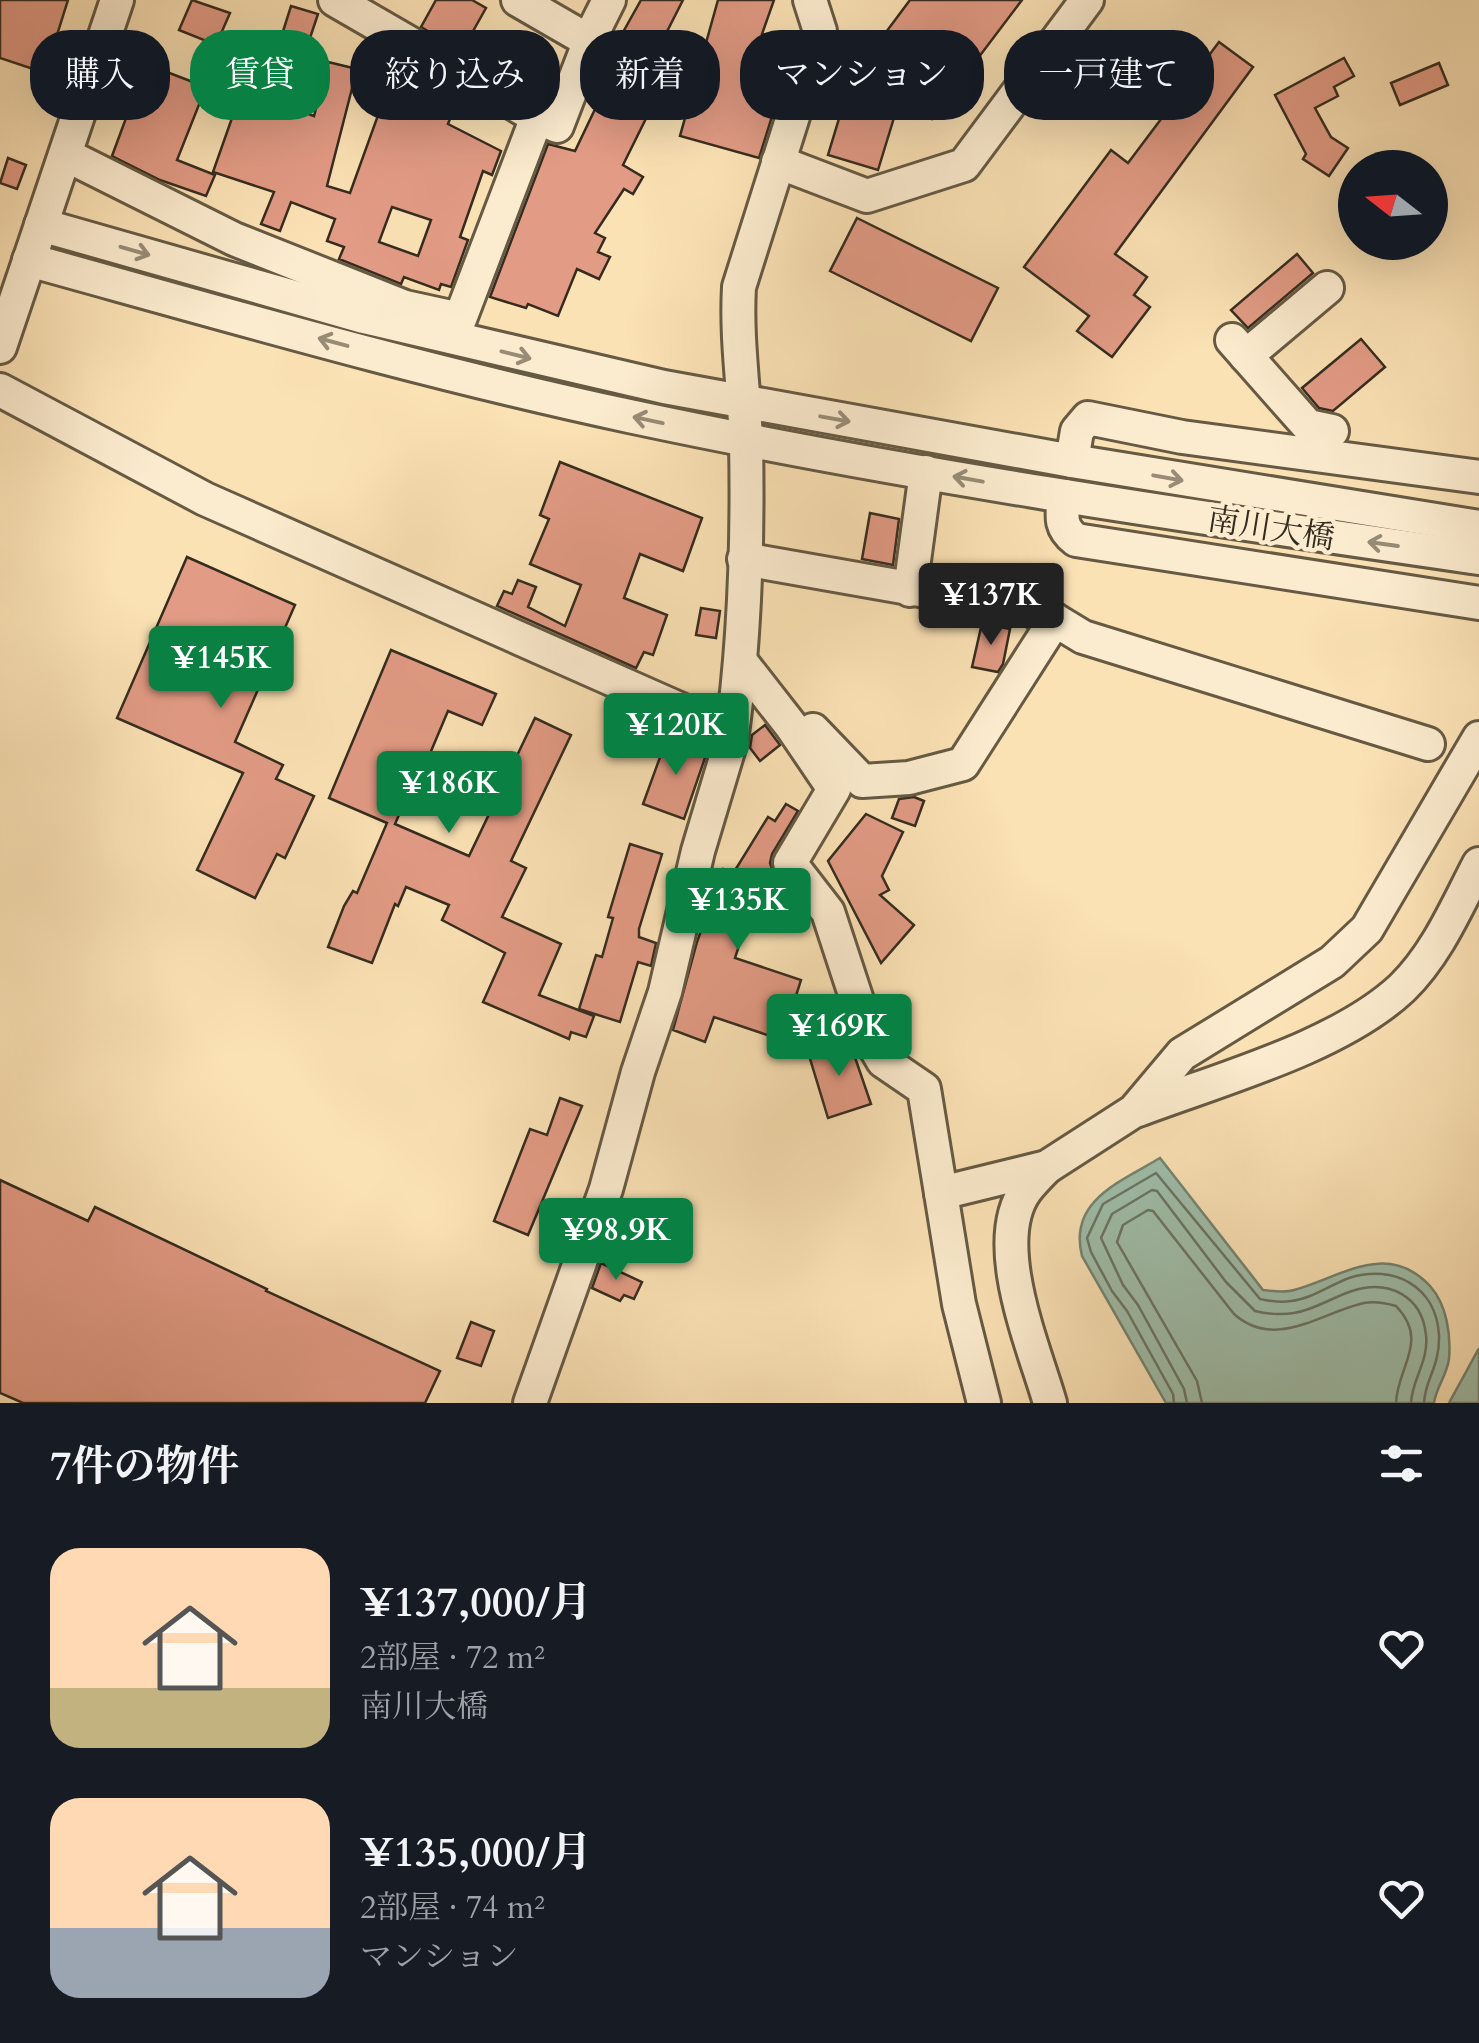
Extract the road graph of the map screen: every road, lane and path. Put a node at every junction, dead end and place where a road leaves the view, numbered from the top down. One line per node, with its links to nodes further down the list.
1 (117, 0): 13 (street)
2 (335, 0): 7 (street)
3 (518, 0): 9 (street)
4 (609, 0): 8 (street)
5 (810, 0): 14 (street)
6 (1087, 0): 14 (street)
7 (387, 30)
8 (594, 30)
9 (580, 36)
10 (580, 65): 11 (street)
11 (560, 118)
12 (536, 120): 19 (street)
13 (66, 156): 15 (street); 18 (street)
14 (778, 162): 22 (street)
15 (41, 225): 16 (street); 18 (street, one-way to 18)
16 (29, 260): 20 (street); 24 (street, 南川大橋, one-way to 16)
17 (1327, 288): 23 (street)
18 (372, 307): 19 (street)
19 (456, 329): 22 (street, one-way to 22)
20 (0, 348)
21 (0, 390): 38 (street)
22 (743, 403): 24 (street); 25 (street, one-way to 25)
23 (1336, 434): 25 (street); 27 (street)
24 (746, 440): 26 (street, 南川大橋); 31 (street)
25 (1072, 461): 29 (street, one-way to 29)
26 (926, 472): 28 (street, 南川大橋, one-way to 26); 32 (street)
27 (1479, 477)
28 (1064, 496): 30 (street, 南川大橋, one-way to 28); 33 (street)
29 (1479, 527)
30 (1479, 558)
31 (744, 559): 32 (street); 35 (street)
32 (910, 590): 34 (street)
33 (1479, 603)
34 (1055, 620): 36 (street); 39 (street)
35 (742, 663): 36 (street); 38 (street)
36 (792, 727): 43 (street)
37 (1479, 738): 41 (street)
38 (731, 741): 44 (street)
39 (1428, 744)
40 (1479, 864): 41 (street)
41 (1134, 1112): 42 (street)
42 (1047, 1167): 43 (street); 46 (street)
43 (941, 1193): 45 (street)
44 (530, 1403)
45 (984, 1403)
46 (1050, 1403)

